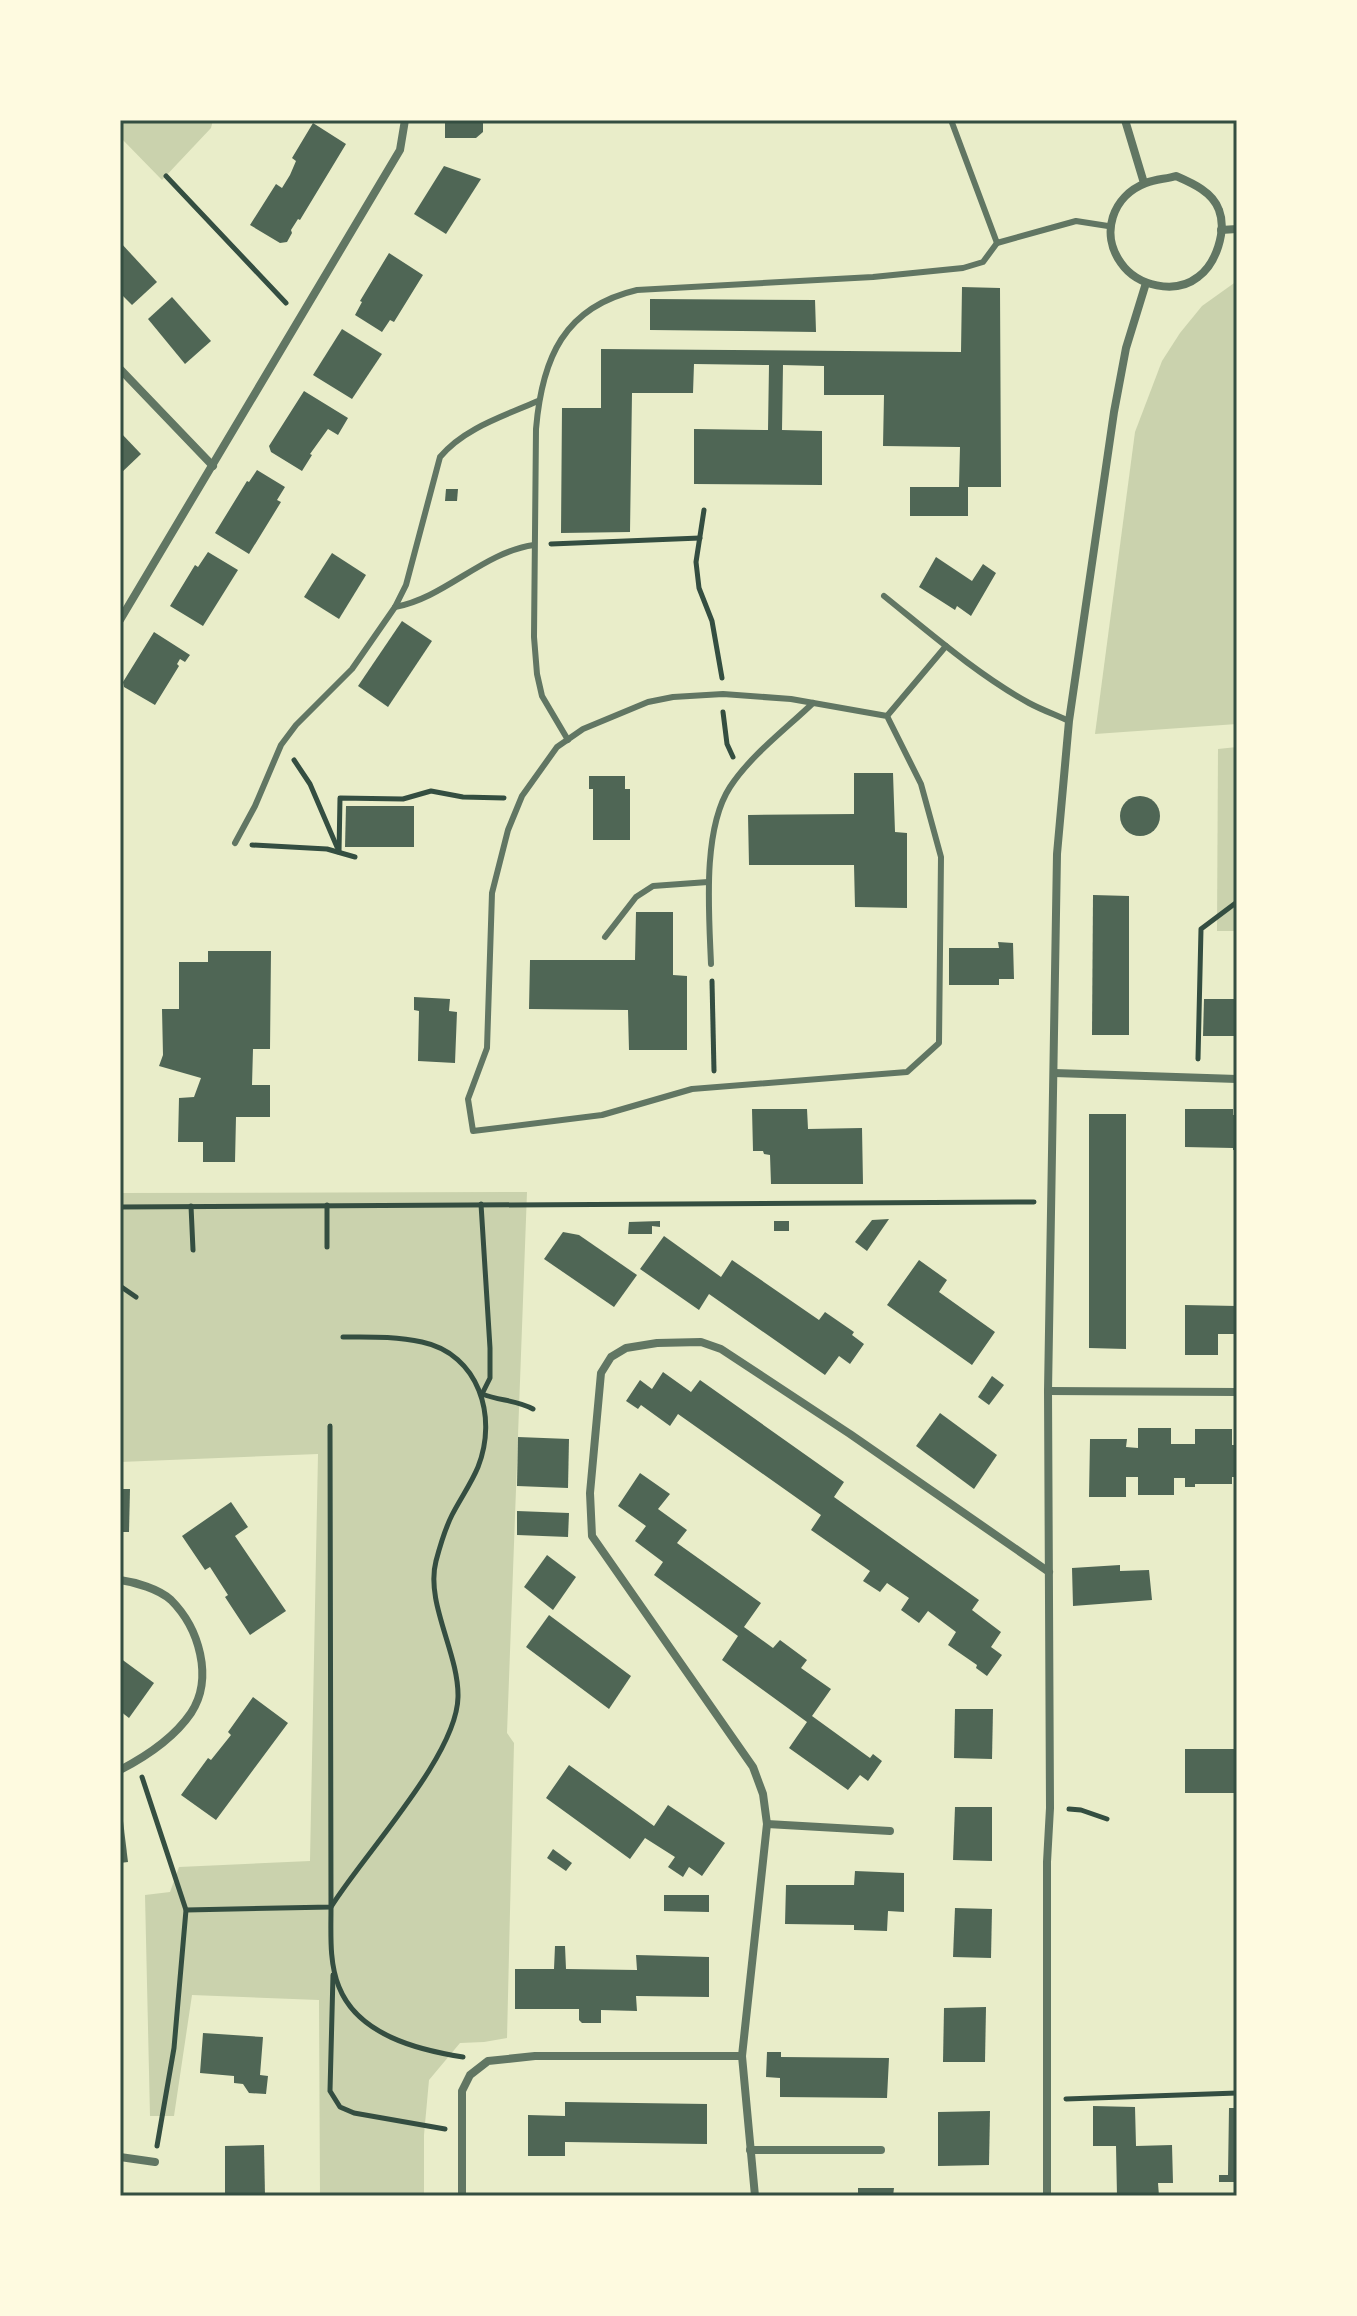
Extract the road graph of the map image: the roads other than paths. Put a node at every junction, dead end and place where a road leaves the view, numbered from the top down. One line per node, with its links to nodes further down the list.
1 (405, 120): 12 (street)
2 (951, 120): 8 (lane)
3 (1125, 120): 4 (street)
4 (1144, 183): 5 (street); 7 (street)
5 (1108, 226): 8 (lane); 9 (street)
6 (1237, 229): 7 (street)
7 (1221, 230): 9 (street)
8 (997, 243): 11 (lane)
9 (1146, 283): 20 (street)
10 (120, 369): 12 (street)
11 (538, 401): 13 (lane); 15 (lane)
12 (213, 466): 16 (street)
13 (534, 545): 15 (lane); 21 (lane)
14 (884, 596): 17 (lane)
15 (395, 607): 22 (lane)
16 (120, 620)
17 (946, 646): 19 (lane); 20 (lane)
18 (813, 703): 19 (lane); 21 (lane); 23 (lane)
19 (887, 716): 21 (lane)
20 (1069, 721): 26 (street)
21 (568, 740)
22 (235, 843)
23 (708, 882): 24 (lane); 25 (lane)
24 (605, 937)
25 (711, 964)
26 (1054, 1073): 27 (street); 28 (street)
27 (1237, 1079)
28 (1048, 1391): 29 (street); 30 (street)
29 (1237, 1392)
30 (1049, 1572): 33 (street); 42 (street)
31 (120, 1580): 32 (street)
32 (120, 1770)
33 (767, 1824): 34 (street); 35 (street)
34 (890, 1831)
35 (742, 2056): 36 (street); 40 (street)
36 (750, 2150): 37 (street); 41 (street)
37 (881, 2150)
38 (120, 2157): 39 (street)
39 (155, 2162)
40 (462, 2196)
41 (755, 2196)
42 (1047, 2196)

